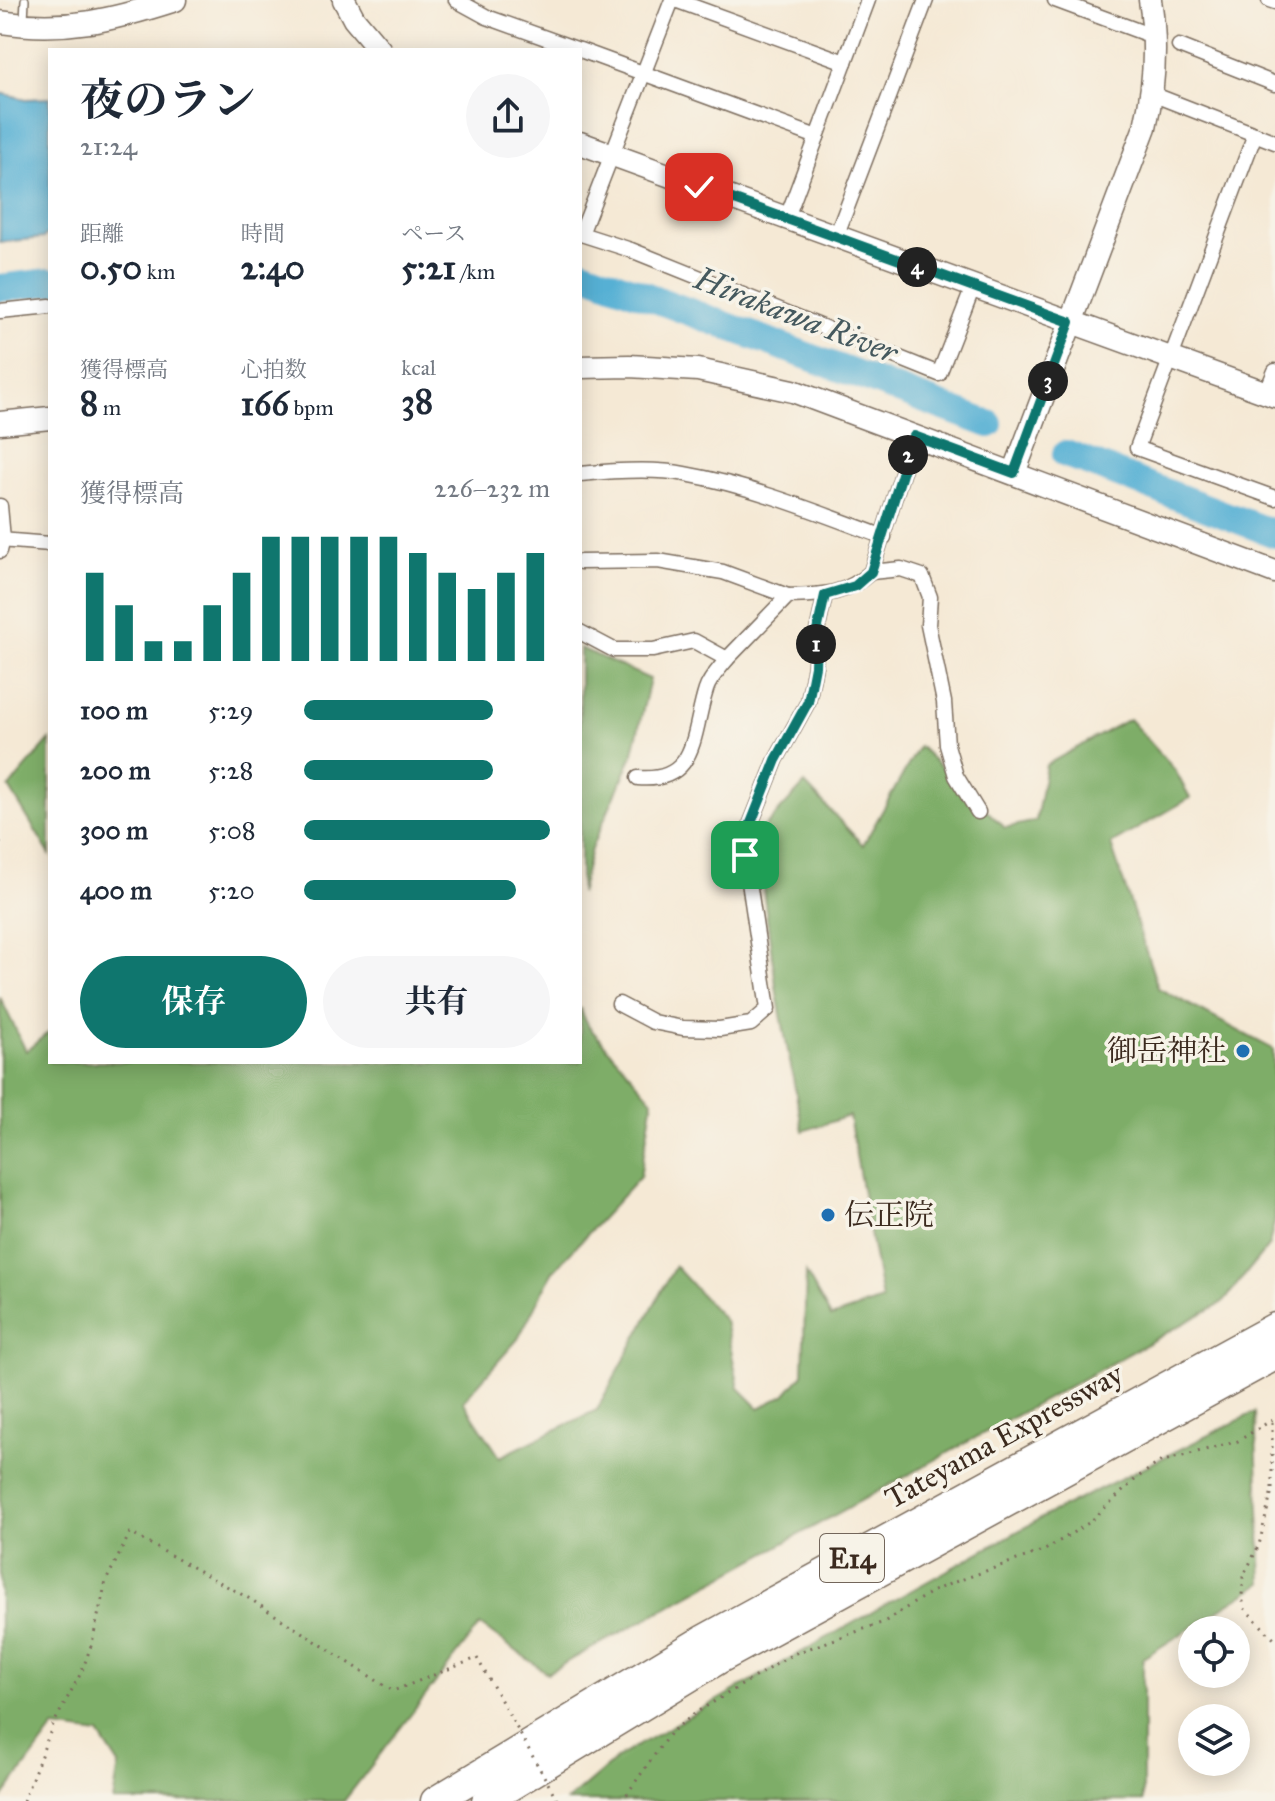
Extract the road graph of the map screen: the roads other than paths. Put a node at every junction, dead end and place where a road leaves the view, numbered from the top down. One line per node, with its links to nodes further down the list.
1 (25, 0): 13 (lane)
2 (175, 0): 13 (street)
3 (344, 0): 16 (street)
4 (456, 0): 17 (street)
5 (674, 0): 19 (street); 20 (street)
6 (868, 0): 19 (street)
7 (926, 0): 29 (street)
8 (1055, 0): 14 (street)
9 (1150, 0): 22 (street)
10 (1269, 0): 11 (street)
11 (1275, 2)
12 (0, 22): 13 (street)
13 (23, 26)
14 (1144, 33)
15 (1179, 46): 21 (street)
16 (378, 48)
17 (574, 48)
18 (582, 51): 20 (street)
19 (845, 62): 24 (street)
20 (644, 73): 24 (street); 27 (street)
21 (1275, 84)
22 (1152, 94): 23 (street); 35 (street)
23 (1255, 134): 25 (street); 36 (street)
24 (817, 137): 28 (street)
25 (1275, 142)
26 (582, 144): 27 (street)
27 (612, 155): 28 (street); 30 (street)
28 (786, 220): 32 (street)
29 (840, 226)
30 (582, 231)
31 (582, 234): 32 (street)
32 (973, 287): 35 (street)
33 (48, 306): 34 (street)
34 (0, 311)
35 (1070, 322): 36 (street); 43 (street)
36 (1170, 359): 39 (street); 45 (street)
37 (582, 367): 42 (street)
38 (1275, 371): 39 (street)
39 (1271, 395)
40 (48, 418): 41 (street)
41 (0, 423)
42 (914, 436): 43 (street); 47 (street)
43 (1018, 462): 52 (street)
44 (582, 474): 47 (street)
45 (1275, 498)
46 (0, 506): 48 (street)
47 (884, 537): 51 (street)
48 (1, 543): 49 (street)
49 (48, 544)
50 (582, 562): 54 (street)
51 (871, 572): 53 (street); 58 (street)
52 (1275, 572)
53 (825, 595): 54 (street); 59 (street)
54 (788, 596): 56 (street)
55 (582, 633): 56 (street)
56 (727, 659): 57 (street)
57 (638, 778)
58 (978, 812)
59 (619, 1004)
60 (1275, 1327): 62 (highway, Tateyama Expressway / E14)
61 (1275, 1356): 63 (highway, Tateyama Expressway / E14)
62 (435, 1801)
63 (486, 1801)

